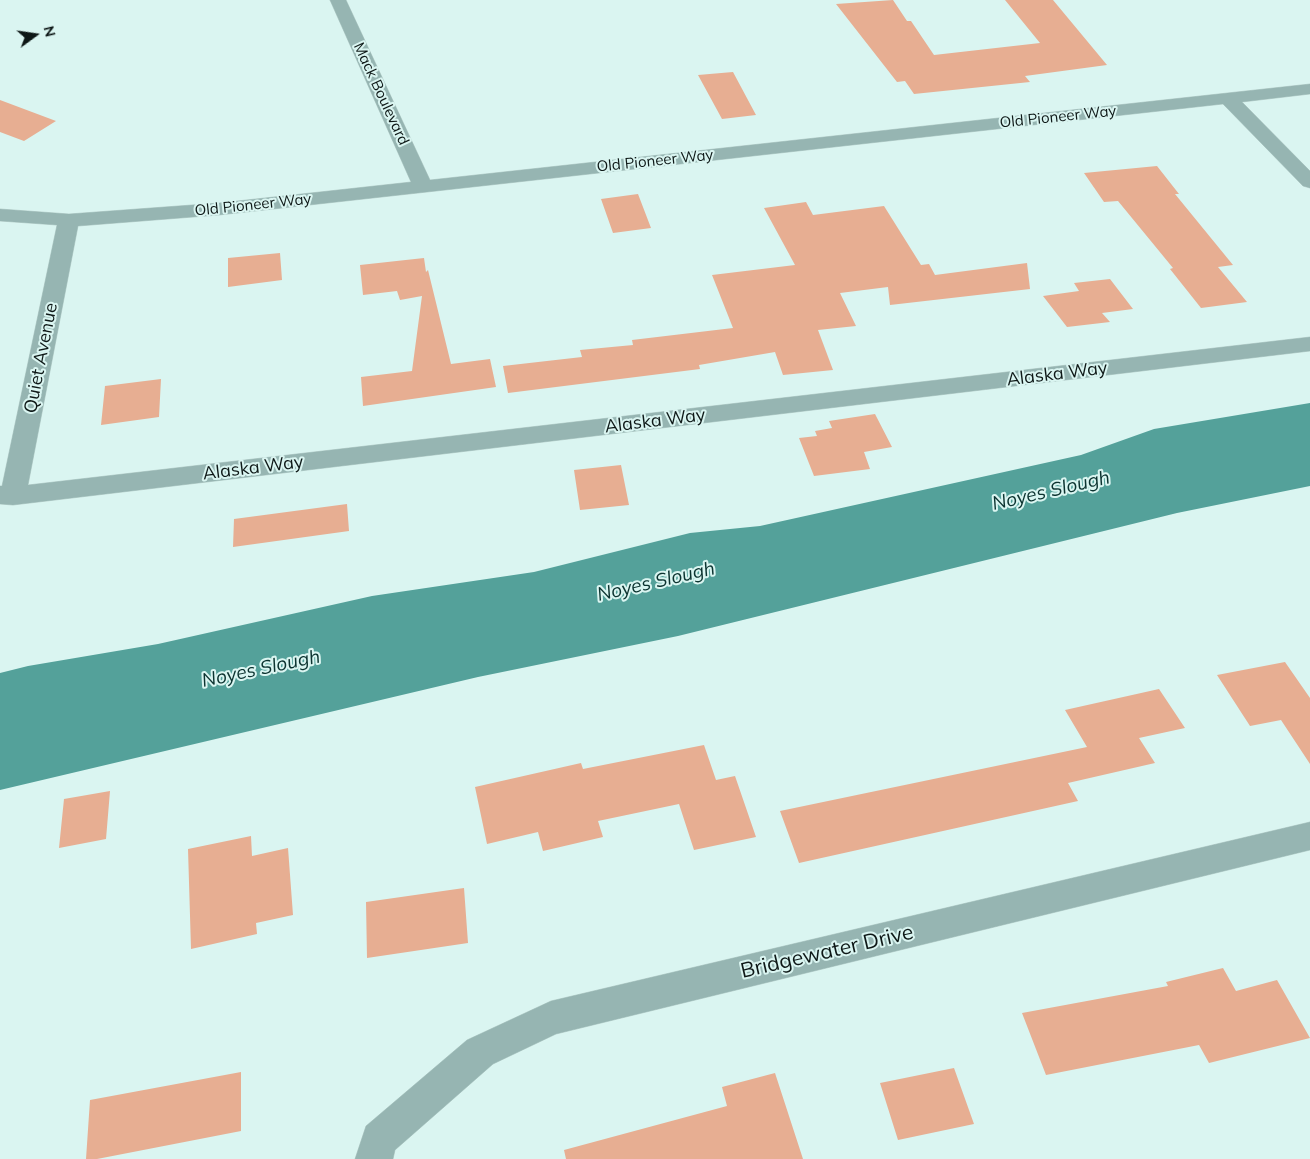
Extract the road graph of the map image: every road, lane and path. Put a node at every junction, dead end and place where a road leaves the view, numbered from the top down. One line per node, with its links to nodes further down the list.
1 (338, 0): 5 (street, Mack Boulevard)
2 (1310, 89): 3 (street, Old Pioneer Way)
3 (1227, 98): 4 (street); 5 (street, Old Pioneer Way)
4 (1310, 182)
5 (423, 187): 7 (street, Old Pioneer Way)
6 (0, 215): 7 (street, Old Pioneer Way)
7 (69, 220): 9 (street, Quiet Avenue)
8 (1310, 344): 9 (street, Alaska Way)
9 (6, 496)
10 (1310, 836): 11 (street, Bridgewater Drive)
11 (377, 1149)

